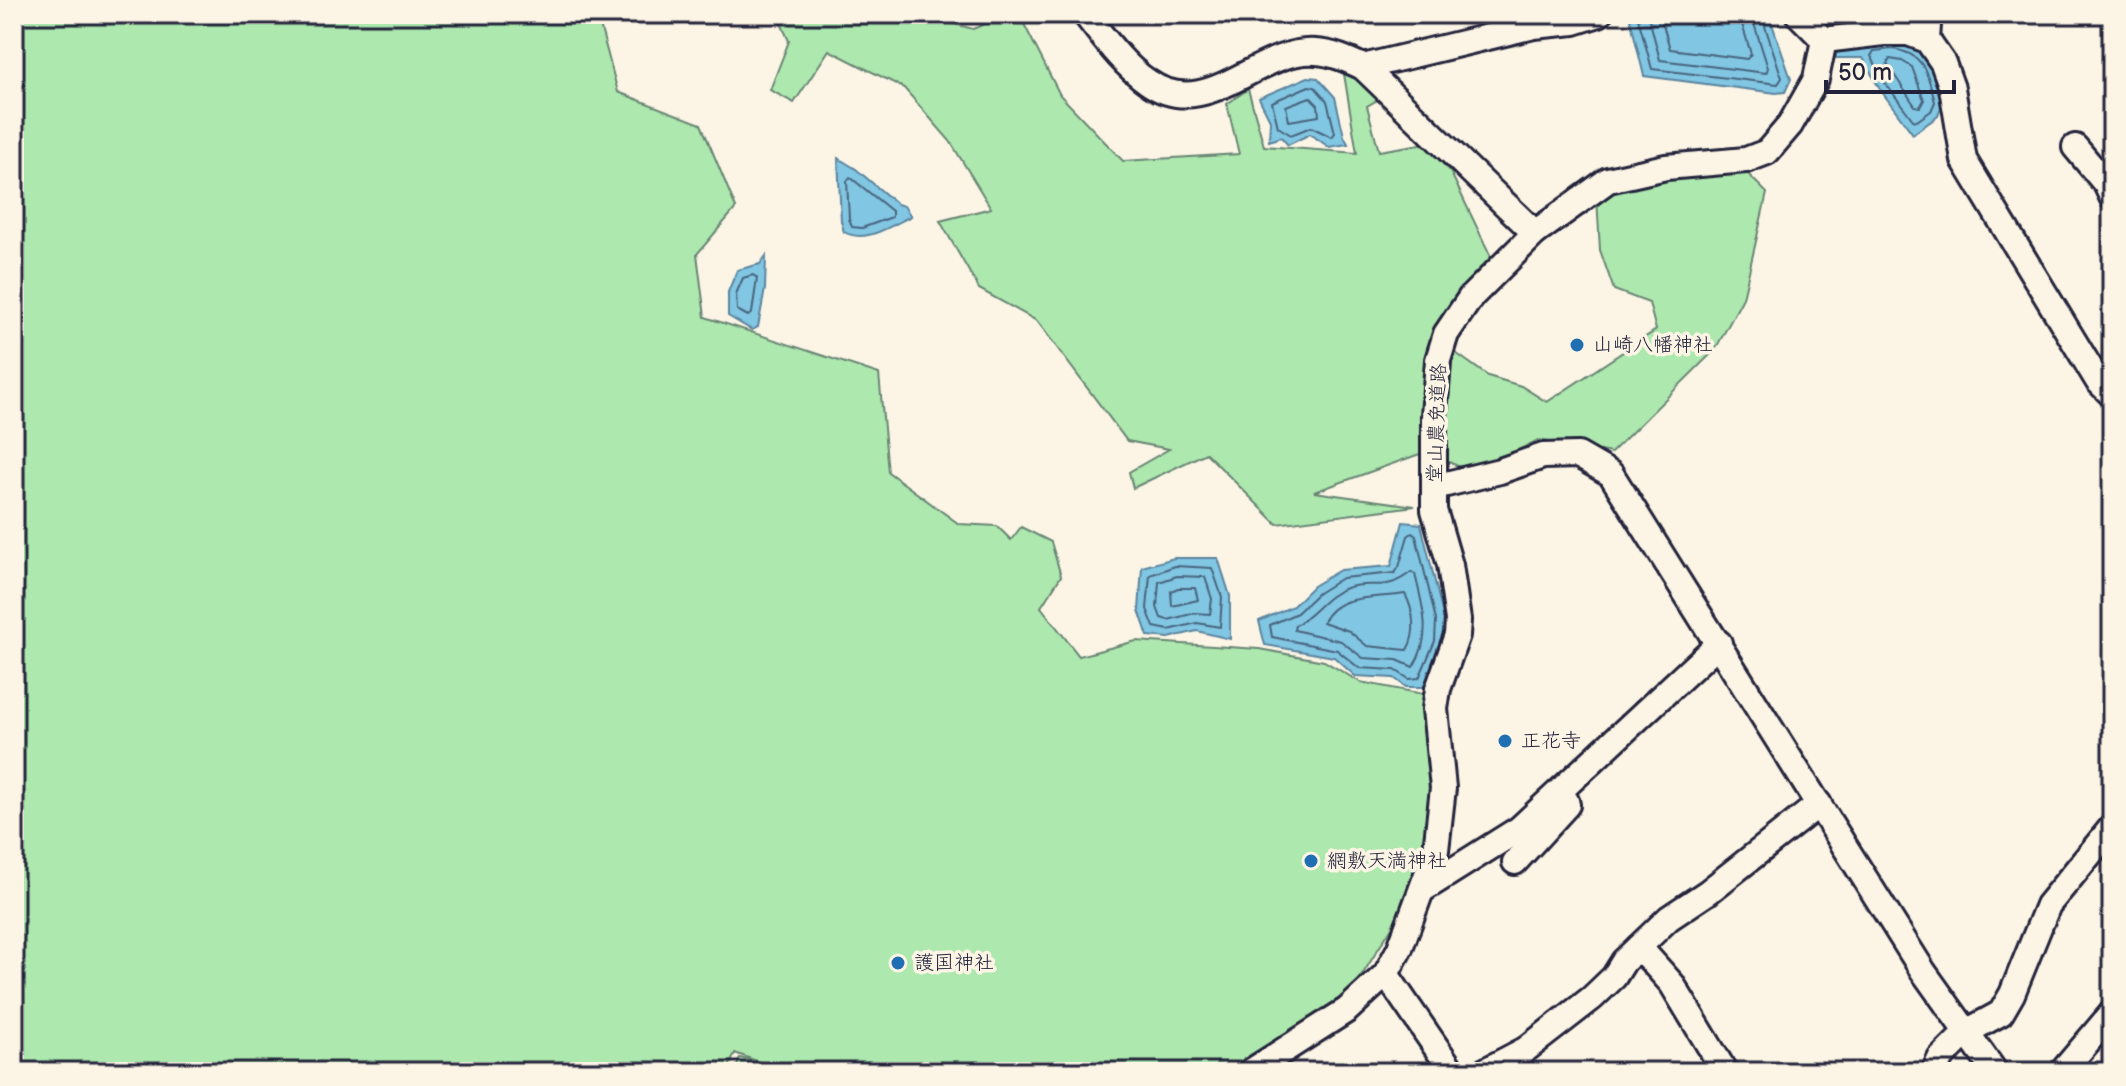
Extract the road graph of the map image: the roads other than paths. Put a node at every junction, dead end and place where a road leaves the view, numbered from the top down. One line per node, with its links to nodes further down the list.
1 (1085, 14): 7 (street)
2 (1599, 14): 7 (street)
3 (1798, 14): 5 (street)
4 (1925, 14): 6 (street)
5 (1824, 40): 6 (street); 10 (street, 堂山農免道路)
6 (1927, 40): 11 (street)
7 (1363, 67): 10 (street)
8 (2075, 147): 9 (street)
9 (2112, 197)
10 (1535, 233): 12 (street, 堂山農免道路)
11 (2112, 395)
12 (1434, 487): 13 (street); 18 (street, 堂山農免道路)
13 (1719, 643): 14 (street); 15 (street)
14 (1561, 792): 17 (street); 18 (street)
15 (1819, 804): 19 (street); 22 (street)
16 (2112, 827): 22 (street)
17 (1515, 862)
18 (1422, 890): 20 (street, 堂山農免道路)
19 (1639, 947): 25 (street); 26 (street)
20 (1386, 974): 23 (street, 堂山農免道路); 24 (street)
21 (2112, 1013): 29 (street)
22 (1968, 1031): 27 (street); 28 (street)
23 (1250, 1072)
24 (1453, 1072)
25 (1483, 1072)
26 (1725, 1072)
27 (1934, 1072)
28 (1995, 1072)
29 (2062, 1072)

